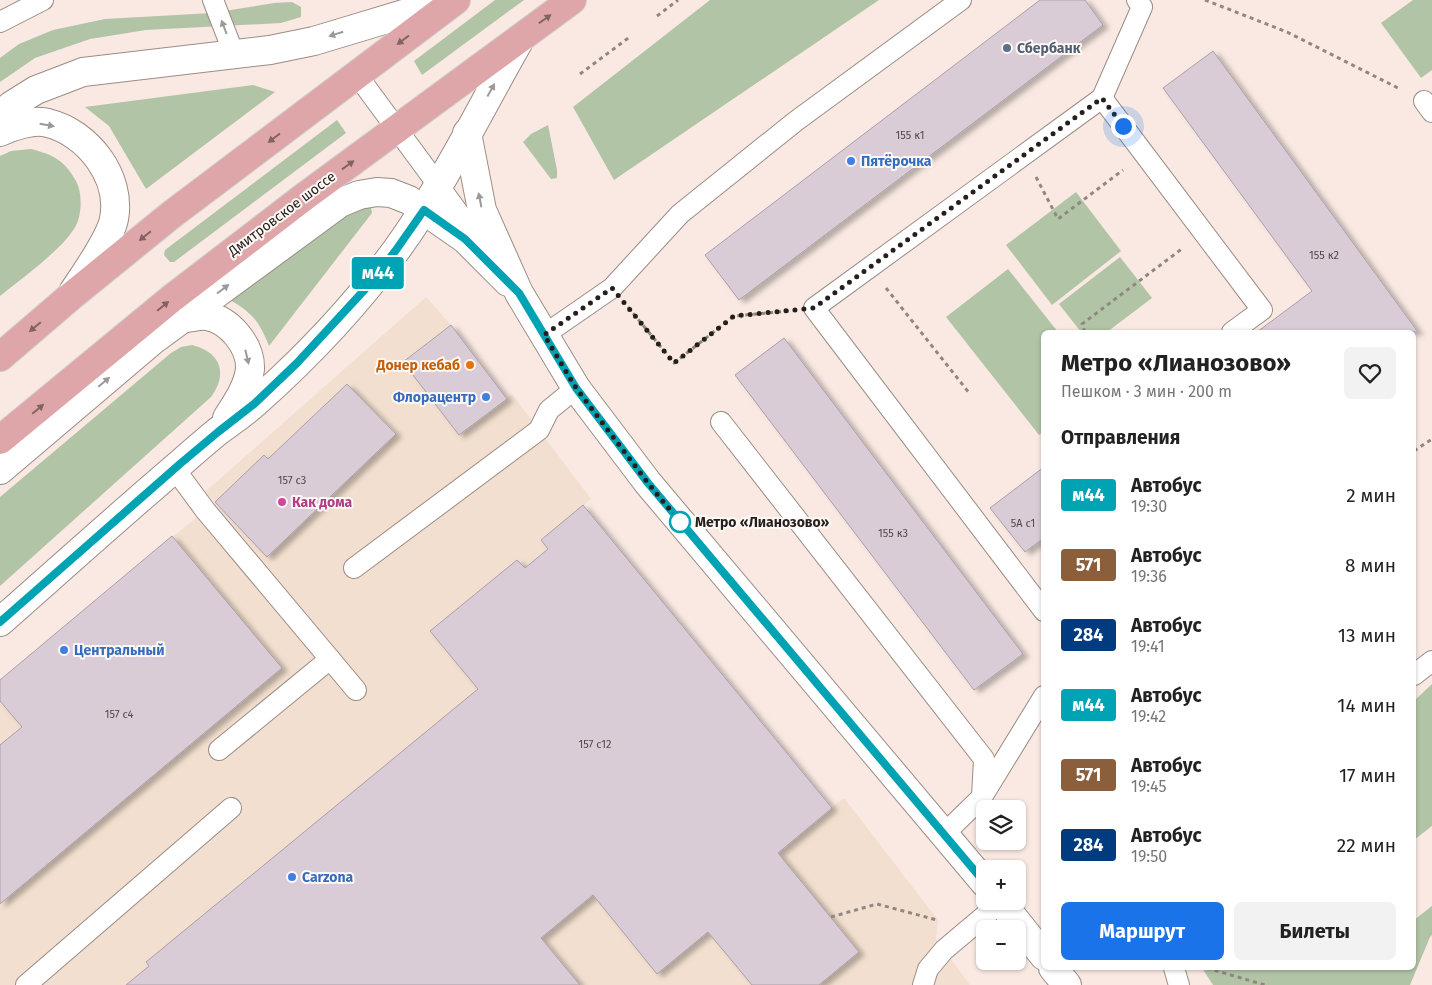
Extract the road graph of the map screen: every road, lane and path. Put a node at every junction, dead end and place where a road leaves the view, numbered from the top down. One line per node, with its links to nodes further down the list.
1 (42, 0): 11 (lane)
2 (213, 0): 14 (lane, one-way to 2)
3 (450, 0): 14 (street, one-way to 14)
4 (456, 0): 16 (main road, one-way to 16)
5 (572, 0): 13 (main road, Дмитровское шоссе, one-way to 5)
6 (678, 0): 10 (path)
7 (961, 0): 29 (lane)
8 (1205, 0): 18 (path)
9 (1146, 2): 17 (lane)
10 (657, 16)
11 (0, 22)
12 (631, 36): 15 (path)
13 (519, 41): 20 (main road, Дмитровское шоссе); 22 (street, one-way to 13)
14 (234, 54): 19 (street)
15 (580, 74)
16 (357, 75): 20 (lane); 31 (main road, one-way to 31)
17 (1102, 98): 23 (lane); 24 (lane)
18 (1428, 106)
19 (0, 115)
20 (396, 130): 25 (lane); 43 (main road, Дмитровское шоссе, one-way to 20)
21 (0, 132): 31 (street, one-way to 31)
22 (467, 133): 25 (street); 30 (street, one-way to 22)
23 (1144, 154): 24 (path); 27 (lane)
24 (1025, 155): 28 (lane)
25 (439, 186): 26 (street); 30 (lane)
26 (424, 210): 30 (street); 33 (street, one-way to 26); 41 (street)
27 (1203, 232): 34 (path); 35 (lane)
28 (870, 268): 32 (lane); 39 (path)
29 (612, 288): 32 (path); 36 (lane)
30 (519, 293): 36 (street)
31 (70, 296): 37 (main road, one-way to 37)
32 (814, 308): 48 (lane)
33 (184, 318): 41 (street, one-way to 41); 46 (street, one-way to 33)
34 (1084, 330)
35 (1235, 330)
36 (544, 335): 38 (street)
37 (0, 356)
38 (576, 388): 47 (lane); 58 (street)
39 (970, 394)
40 (721, 422): 56 (lane)
41 (218, 432): 45 (street)
42 (1432, 439): 44 (path)
43 (0, 440)
44 (1416, 450)
45 (174, 468): 49 (street); 50 (lane)
46 (0, 470)
47 (354, 568)
48 (1041, 607)
49 (0, 622)
50 (330, 659): 53 (lane); 55 (lane)
51 (1432, 661): 52 (lane)
52 (1416, 673)
53 (356, 690)
54 (1041, 701): 56 (lane)
55 (220, 750)
56 (982, 797): 58 (lane)
57 (231, 808): 68 (lane)
58 (944, 834): 59 (street)
59 (976, 873)
60 (982, 910): 69 (lane)
61 (1007, 910): 64 (street)
62 (944, 915): 63 (path)
63 (831, 916)
64 (1041, 949)
65 (1056, 970): 70 (street)
66 (1175, 970): 71 (lane)
67 (1214, 970): 72 (path)
68 (26, 985)
69 (923, 985)
70 (1067, 985)
71 (1179, 985)
72 (1265, 985)

